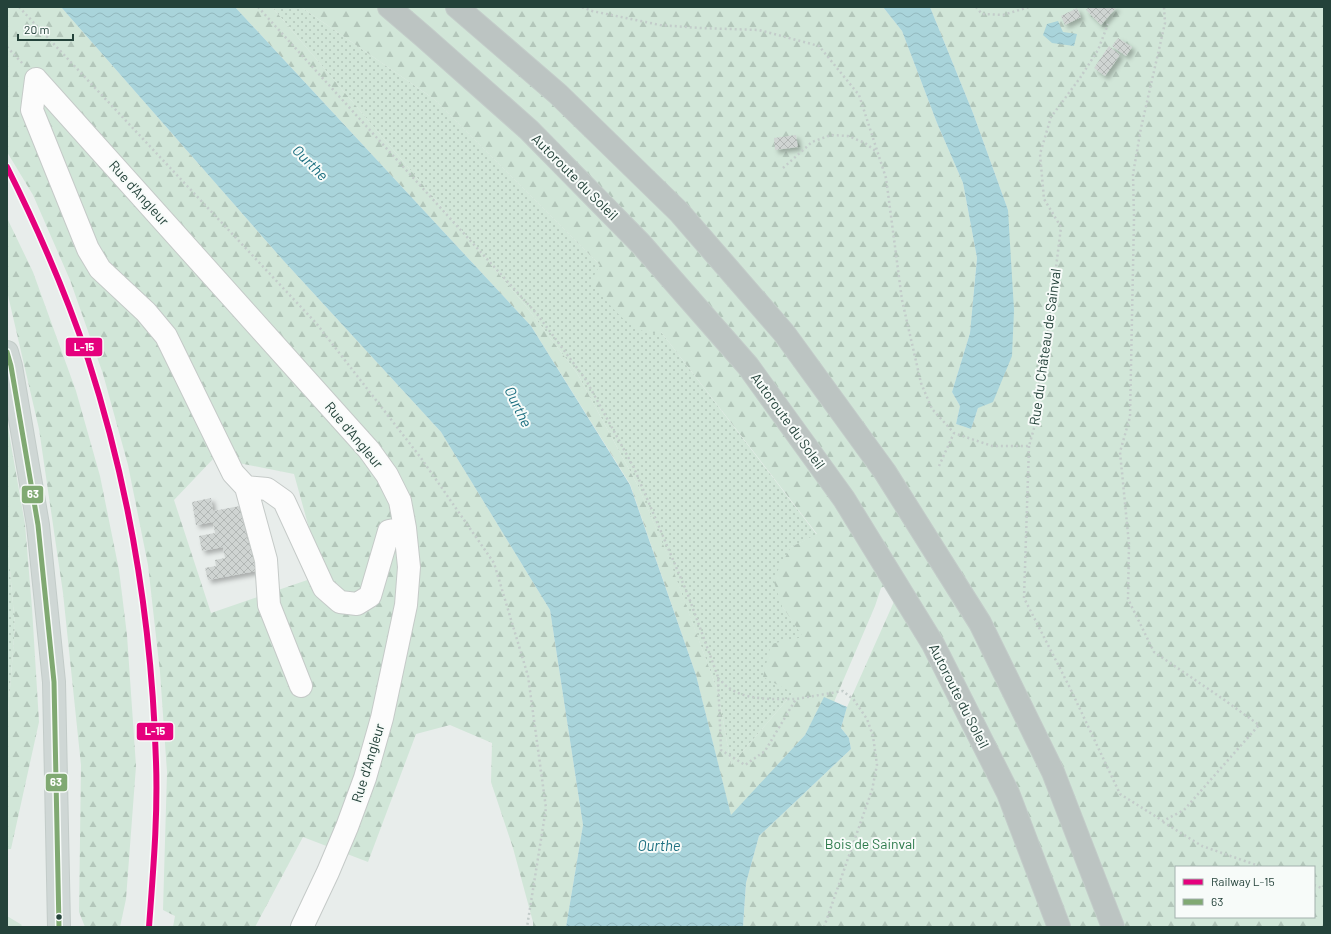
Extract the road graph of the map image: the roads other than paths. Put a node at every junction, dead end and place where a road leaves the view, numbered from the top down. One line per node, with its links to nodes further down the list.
1 (389, 7): 9 (highway, Autoroute du Soleil)
2 (457, 7): 10 (highway)
3 (7, 352): 7 (main road)
4 (246, 487): 5 (street); 5 (street, Rue d'Angleur); 6 (street)
5 (405, 528): 8 (street, Rue d'Angleur)
6 (301, 686)
7 (59, 927)
8 (302, 927)
9 (1059, 927)
10 (1113, 927)

